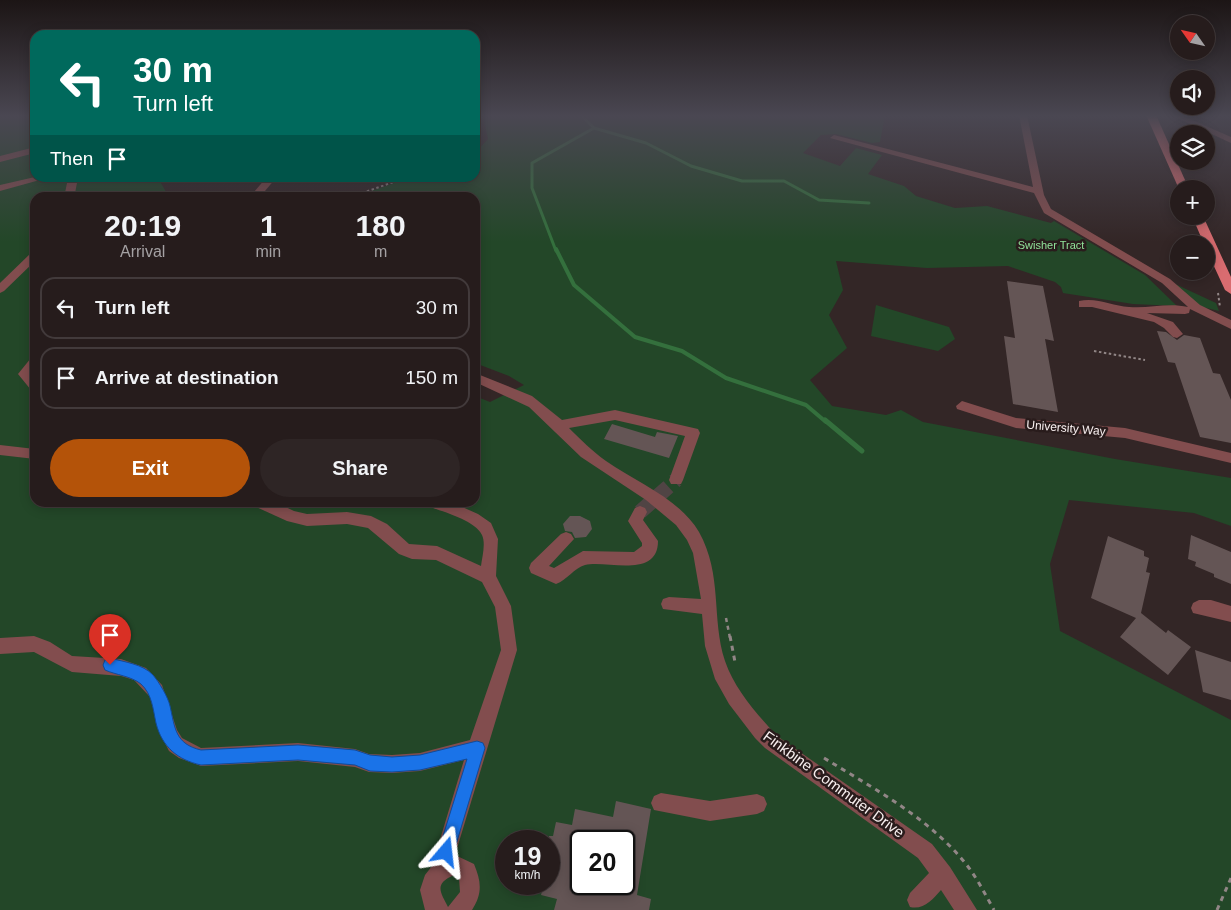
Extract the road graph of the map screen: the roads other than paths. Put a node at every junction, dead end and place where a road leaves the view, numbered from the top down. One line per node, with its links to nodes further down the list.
1 (909, 157): 8 (street)
2 (1031, 157): 8 (street)
3 (1170, 157): 4 (main road)
4 (1180, 180)
5 (30, 181): 7 (street)
6 (267, 182): 9 (street)
7 (0, 188)
8 (1038, 191): 12 (street)
9 (258, 192)
10 (1201, 225): 14 (main road)
11 (30, 259): 13 (street)
12 (1150, 273): 16 (street); 18 (street)
13 (0, 289)
14 (1231, 290)
15 (1083, 304): 17 (street)
16 (1186, 310): 17 (street); 19 (street)
17 (1130, 311): 20 (street)
18 (1231, 324)
19 (1231, 332)
20 (1178, 334)
21 (30, 367): 23 (street)
22 (480, 379): 25 (street, Finkbine Commuter Drive)
23 (30, 381)
24 (962, 406): 28 (street, University Way)
25 (560, 426): 29 (street); 36 (street, Finkbine Commuter Drive)
26 (0, 450): 27 (street)
27 (30, 453)
28 (1231, 458)
29 (676, 480)
30 (270, 507): 34 (street)
31 (446, 507): 34 (street)
32 (640, 512): 33 (street)
33 (566, 539)
34 (488, 577): 40 (street)
35 (669, 604): 36 (street)
36 (710, 607): 44 (street, Finkbine Commuter Drive)
37 (1199, 608): 38 (street)
38 (1231, 614)
39 (0, 646): 40 (street)
40 (477, 748): 43 (street)
41 (662, 803): 42 (street)
42 (758, 804)
43 (441, 869): 46 (street); 47 (street)
44 (943, 874): 45 (street); 48 (street, Finkbine Commuter Drive)
45 (917, 900)
46 (438, 910)
47 (458, 910)
48 (966, 910)

